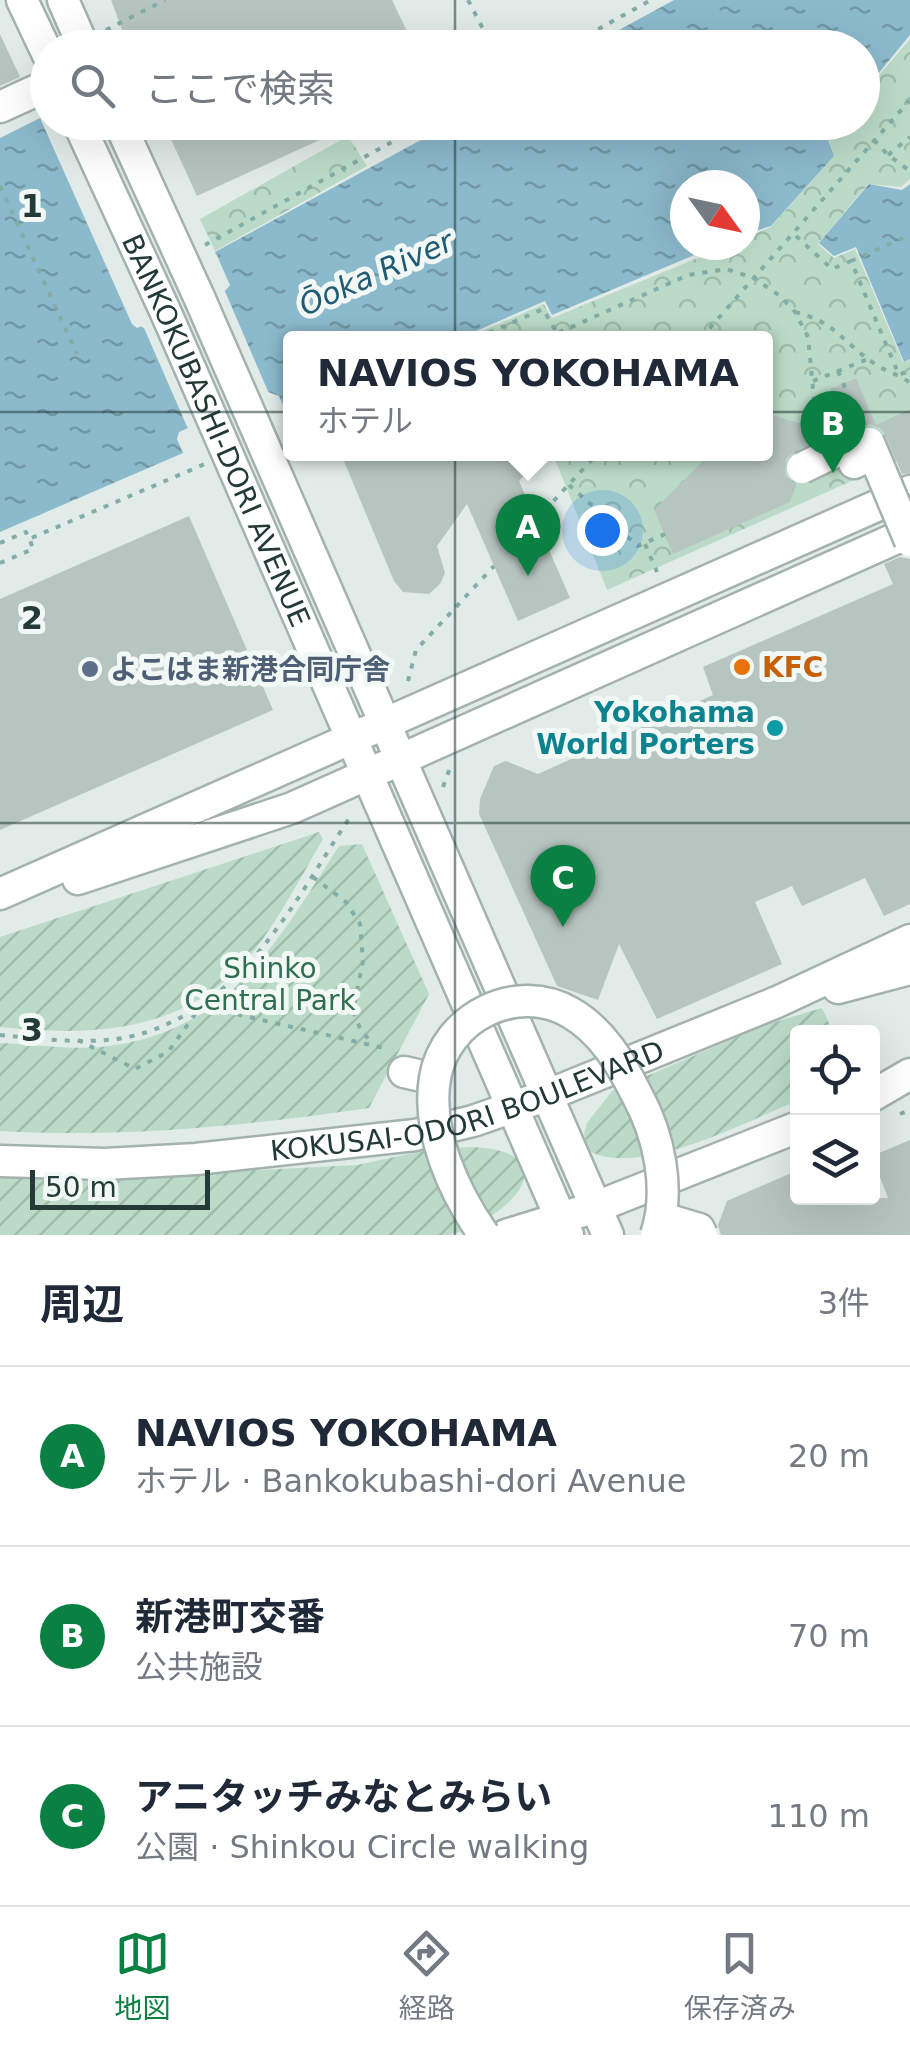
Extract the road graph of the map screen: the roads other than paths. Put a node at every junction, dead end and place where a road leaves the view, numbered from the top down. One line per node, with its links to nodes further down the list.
1 (22, 0): 3 (street)
2 (62, 0): 4 (street)
3 (36, 30)
4 (85, 30)
5 (30, 93): 6 (street)
6 (0, 107)
7 (86, 140): 14 (street, BANKOKUBASHI-DORI AVENUE)
8 (127, 140): 13 (street, BANKOKUBASHI-DORI AVENUE)
9 (802, 468): 12 (street, bridge)
10 (910, 491): 13 (street)
11 (910, 532): 15 (street)
12 (910, 541)
13 (386, 725): 14 (street); 15 (street, BANKOKUBASHI-DORI AVENUE)
14 (352, 740): 16 (street, BANKOKUBASHI-DORI AVENUE); 17 (street)
15 (400, 759): 16 (street); 26 (street)
16 (367, 774): 18 (street); 27 (street, BANKOKUBASHI-DORI AVENUE)
17 (0, 894)
18 (0, 904)
19 (910, 940): 21 (street, KOKUSAI-ODORI BOULEVARD)
20 (910, 969): 21 (street)
21 (777, 1002): 26 (street, KOKUSAI-ODORI BOULEVARD)
22 (400, 1062): 24 (street)
23 (910, 1078): 25 (street)
24 (435, 1079): 31 (street, bridge); 33 (street, bridge)
25 (880, 1092)
26 (548, 1095): 27 (street, KOKUSAI-ODORI BOULEVARD); 30 (street)
27 (513, 1108): 29 (street, KOKUSAI-ODORI BOULEVARD); 32 (street, BANKOKUBASHI-DORI AVENUE)
28 (790, 1129): 30 (street)
29 (0, 1161)
30 (596, 1207): 32 (street); 35 (street)
31 (659, 1226): 36 (street, bridge)
32 (565, 1227): 34 (street)
33 (484, 1235)
34 (506, 1235)
35 (608, 1235)
36 (702, 1235)

